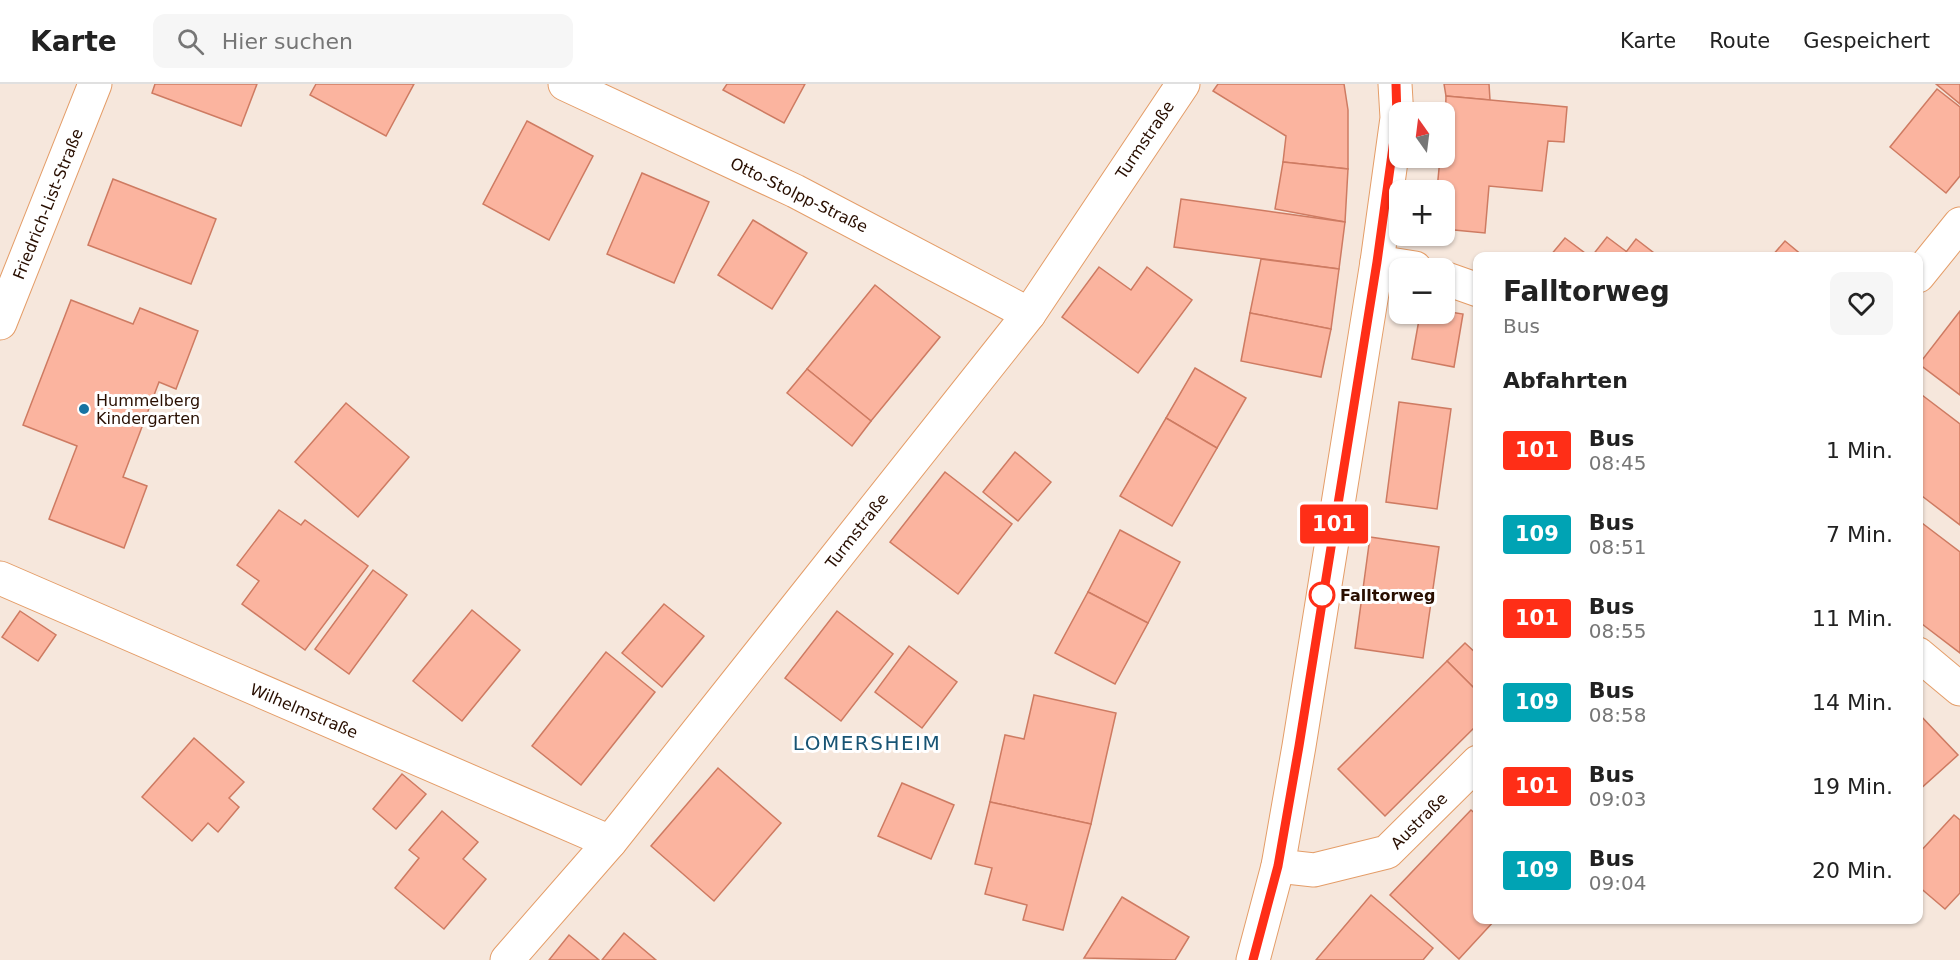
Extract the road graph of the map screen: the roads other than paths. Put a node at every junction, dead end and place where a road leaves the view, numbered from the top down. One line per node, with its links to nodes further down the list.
1 (95, 84): 12 (street, Friedrich-List-Straße)
2 (565, 84): 11 (street, Otto-Stolpp-Straße)
3 (1183, 84): 11 (street, Turmstraße)
4 (1395, 84): 6 (street)
5 (1960, 224): 8 (street)
6 (1377, 262): 7 (street); 18 (street)
7 (1389, 264)
8 (1923, 270)
9 (1455, 282): 10 (street)
10 (1473, 288)
11 (1029, 314): 17 (street, Turmstraße)
12 (0, 323)
13 (0, 578): 17 (street, Wilhelmstraße)
14 (1923, 658): 15 (street)
15 (1960, 689)
16 (1473, 767): 18 (street, Austraße)
17 (610, 842): 19 (street, Turmstraße)
18 (1278, 866): 20 (street)
19 (507, 960)
20 (1253, 960)

